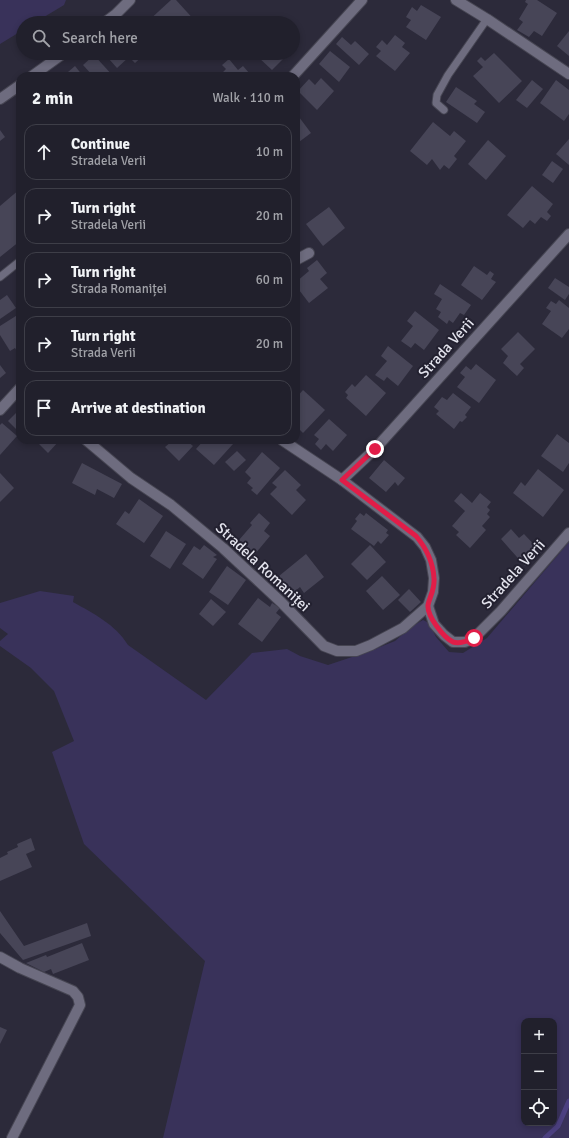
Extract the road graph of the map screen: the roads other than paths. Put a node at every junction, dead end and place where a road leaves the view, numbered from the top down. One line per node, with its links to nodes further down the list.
1 (130, 0): 4 (street)
2 (362, 0): 8 (street)
3 (456, 0): 5 (street)
4 (113, 16)
5 (487, 19): 9 (street); 12 (lane)
6 (54, 60): 7 (street)
7 (38, 72)
8 (297, 72)
9 (569, 74)
10 (16, 91): 11 (street)
11 (0, 99)
12 (444, 110)
13 (569, 234): 22 (street, Strada Verii)
14 (309, 253): 15 (street)
15 (300, 258)
16 (16, 264): 17 (lane)
17 (0, 277)
18 (16, 392): 19 (street)
19 (0, 410)
20 (91, 444): 24 (street, Stradela Romaniței)
21 (288, 444): 22 (street)
22 (342, 480): 24 (street)
23 (569, 533): 24 (street, Stradela Verii)
24 (428, 606)
25 (0, 957): 26 (street)
26 (12, 1138)

